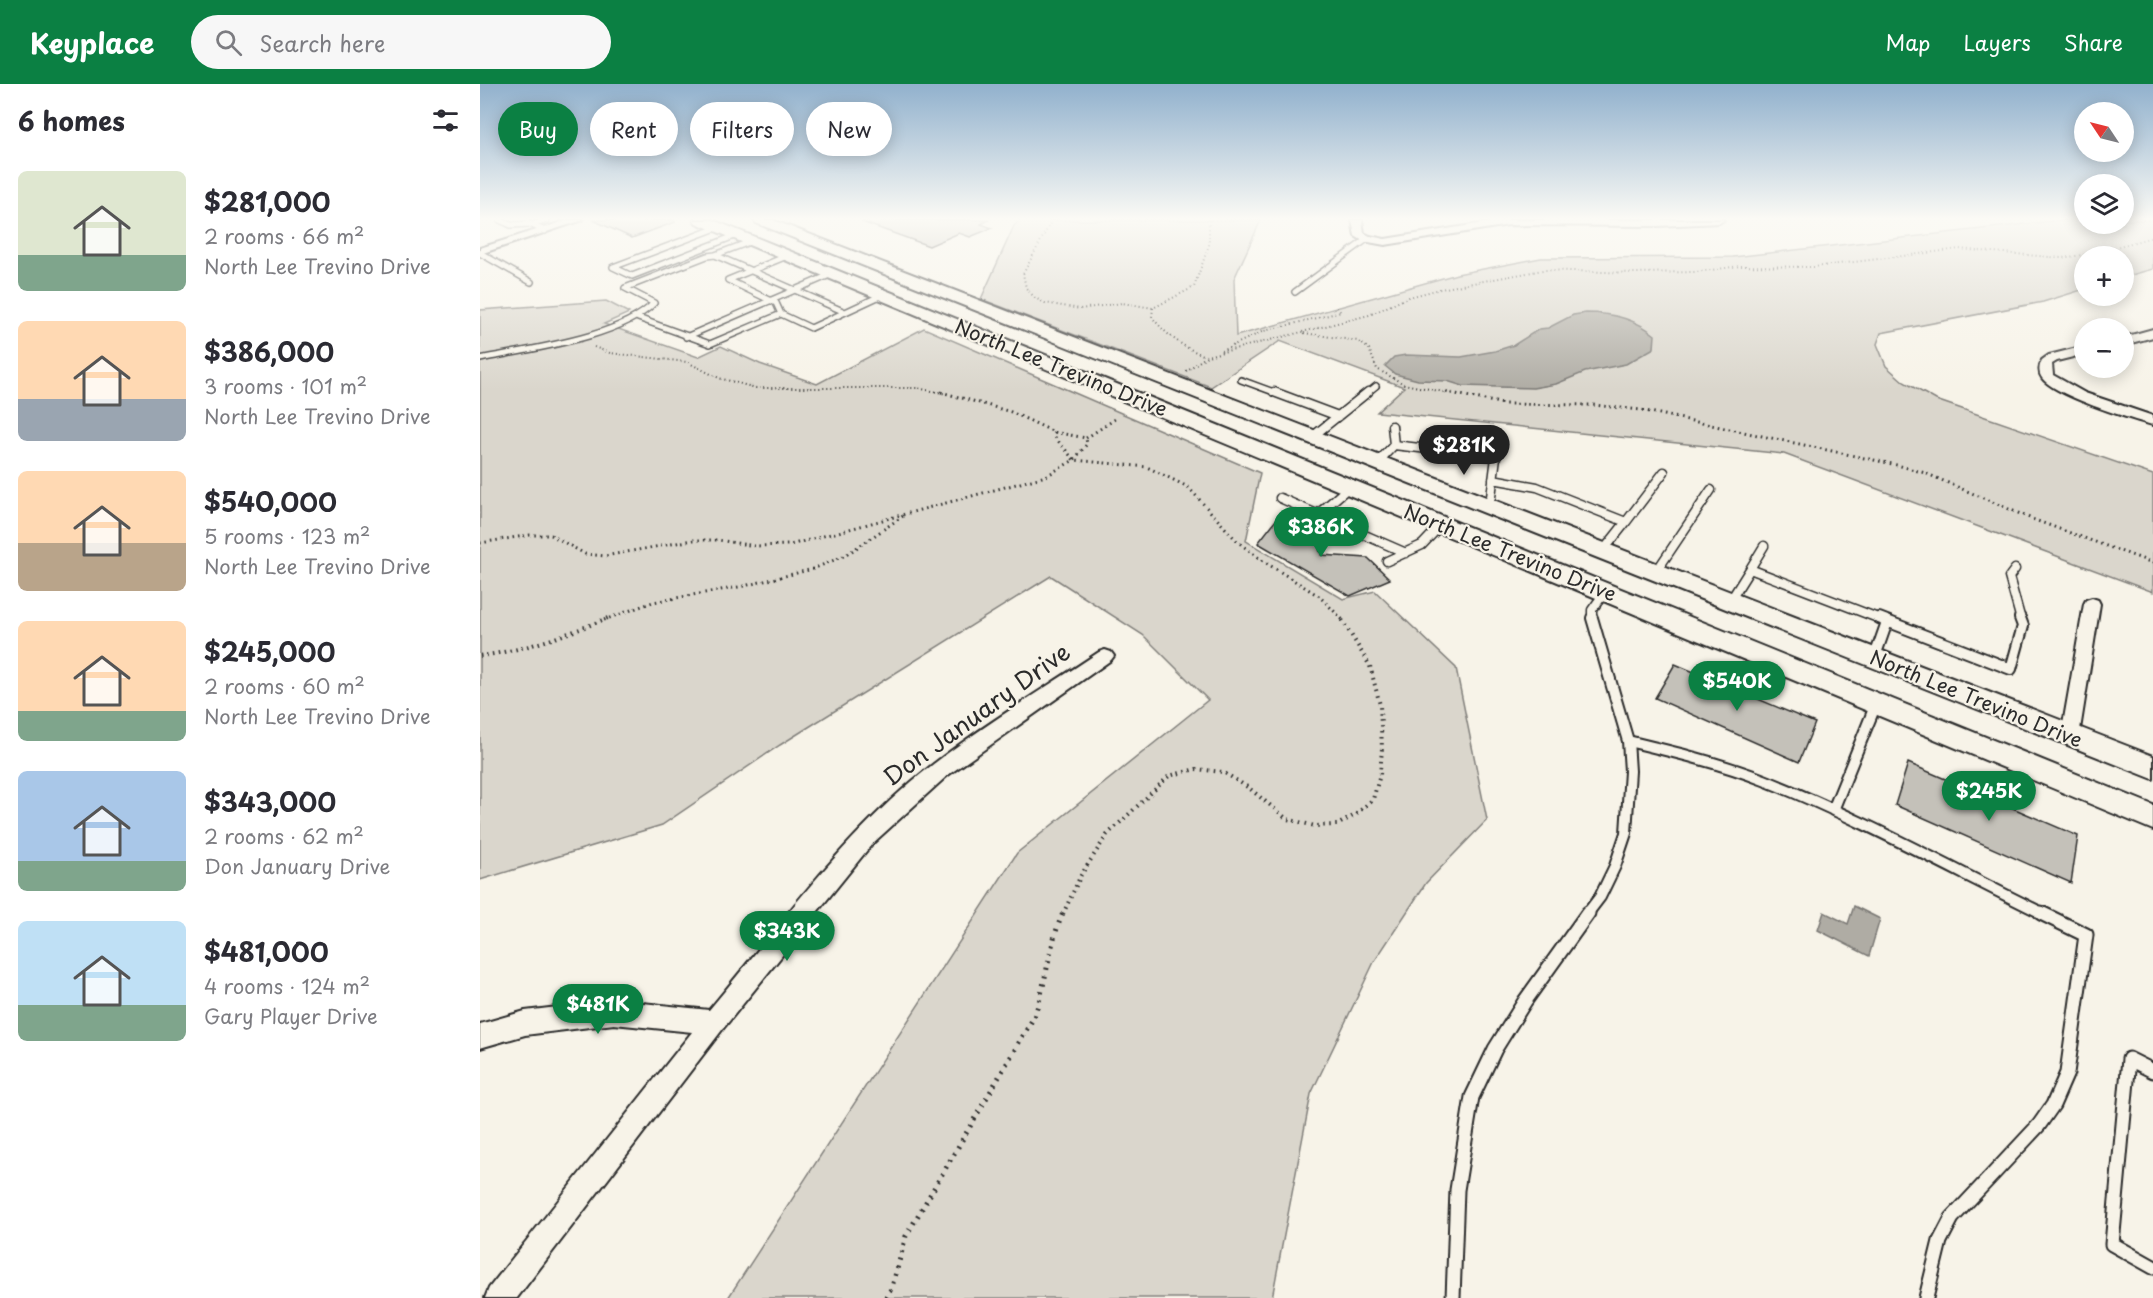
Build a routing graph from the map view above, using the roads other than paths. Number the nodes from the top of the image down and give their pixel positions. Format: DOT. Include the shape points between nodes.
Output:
graph roads {
  1 [pos="521,277"];
  2 [pos="654,277"];
  3 [pos="737,277"];
  4 [pos="764,277"];
  5 [pos="826,277"];
  6 [pos="838,277"];
  7 [pos="905,277"];
  8 [pos="1316,277"];
  9 [pos="531,282"];
  10 [pos="795,290"];
  11 [pos="1295,292"];
  12 [pos="882,295"];
  13 [pos="771,300"];
  14 [pos="846,312"];
  15 [pos="780,314"];
  16 [pos="639,318"];
  17 [pos="2153,333"];
  18 [pos="686,338"];
  19 [pos="2134,338"];
  20 [pos="2074,353"];
  21 [pos="480,359"];
  22 [pos="1241,380"];
  23 [pos="1376,386"];
  24 [pos="1338,416"];
  25 [pos="2153,421"];
  26 [pos="1392,426"];
  27 [pos="1312,437"];
  28 [pos="1394,445"];
  29 [pos="1377,463"];
  30 [pos="1664,472"];
  31 [pos="1493,479"];
  32 [pos="1349,487"];
  33 [pos="1711,490"];
  34 [pos="1280,498"];
  35 [pos="1485,505"];
  36 [pos="1318,514"];
  37 [pos="1626,522"];
  38 [pos="1442,525"];
  39 [pos="1764,546"];
  40 [pos="1603,551"];
  41 [pos="1406,553"];
  42 [pos="1387,561"];
  43 [pos="1750,569"];
  44 [pos="2015,569"];
  45 [pos="1656,572"];
  46 [pos="1605,592"];
  47 [pos="1730,601"];
  48 [pos="2092,604"];
  49 [pos="1887,622"];
  50 [pos="1105,656"];
  51 [pos="1874,659"];
  52 [pos="1876,704"];
  53 [pos="2070,736"];
  54 [pos="1628,741"];
  55 [pos="2153,768"];
  56 [pos="1833,810"];
  57 [pos="2153,818"];
  58 [pos="714,1022"];
  59 [pos="480,1036"];
  60 [pos="2153,1071"];
  61 [pos="2153,1267"];
  62 [pos="499,1298"];
  63 [pos="1453,1298"];
  64 [pos="1926,1298"];
  1 -- 9 [label="lane"];
  2 -- 16 [label="lane" via="625,288 654,303"];
  3 -- 13 [label="lane" via="728,280"];
  4 -- 10 [label="lane"];
  5 -- 10 [label="lane"];
  6 -- 12 [label="main road, North Lee Trevino Drive"];
  7 -- 27 [label="main road, North Lee Trevino Drive"];
  8 -- 11 [label="lane"];
  10 -- 13 [label="lane"];
  10 -- 14 [label="lane"];
  12 -- 14 [label="lane"];
  12 -- 32 [label="main road, North Lee Trevino Drive"];
  13 -- 15 [label="lane"];
  13 -- 18 [label="lane"];
  14 -- 15 [label="lane" via="811,328"];
  15 -- 18 [label="lane" via="710,344"];
  16 -- 18 [label="lane"];
  16 -- 21 [label="lane" via="574,338"];
  17 -- 19 [label="street"];
  20 -- 25 [label="street" via="2046,363 2047,376 2069,391"];
  22 -- 24 [label="lane"];
  23 -- 24 [label="lane"];
  24 -- 27 [label="lane"];
  26 -- 28 [label="lane"];
  27 -- 29 [label="main road, North Lee Trevino Drive"];
  28 -- 29 [label="lane"];
  28 -- 31 [label="lane" via="1496,457"];
  29 -- 35 [label="main road, North Lee Trevino Drive"];
  30 -- 37 [label="lane"];
  31 -- 35 [label="lane" via="1491,497"];
  31 -- 37 [label="lane" via="1537,487"];
  32 -- 36 [label="lane"];
  32 -- 38 [label="main road, North Lee Trevino Drive"];
  33 -- 45 [label="lane"];
  34 -- 36 [label="lane"];
  35 -- 40 [label="main road, North Lee Trevino Drive"];
  36 -- 41 [label="lane"];
  37 -- 40 [label="lane"];
  38 -- 41 [label="lane" via="1422,545"];
  38 -- 46 [label="main road, North Lee Trevino Drive"];
  39 -- 43 [label="lane"];
  40 -- 45 [label="main road, North Lee Trevino Drive"];
  41 -- 42 [label="lane"];
  43 -- 47 [label="lane"];
  43 -- 49 [label="lane"];
  44 -- 49 [label="lane" via="2009,577 2023,626 2012,669"];
  45 -- 47 [label="main road, North Lee Trevino Drive"];
  46 -- 52 [label="main road, North Lee Trevino Drive"];
  46 -- 54 [label="lane" via="1592,610 1592,624"];
  47 -- 51 [label="main road, North Lee Trevino Drive"];
  48 -- 53 [label="street"];
  49 -- 51 [label="lane"];
  50 -- 58 [label="street, Don January Drive" via="909,795 865,837"];
  51 -- 53 [label="main road, North Lee Trevino Drive"];
  52 -- 56 [label="lane"];
  52 -- 57 [label="main road, North Lee Trevino Drive"];
  53 -- 55 [label="main road, North Lee Trevino Drive"];
  54 -- 56 [label="lane" via="1700,758"];
  54 -- 63 [label="lane" via="1626,833 1615,866 1600,897 1507,1029 1472,1097 1457,1190"];
  56 -- 64 [label="lane" via="2086,935 2067,1073 2058,1095 2039,1125 1952,1218 1940,1241"];
  58 -- 59 [label="street" via="614,1012 525,1023"];
  58 -- 62 [label="street, Don January Drive"];
  60 -- 61 [label="lane" via="2130,1059 2112,1244"];
}
